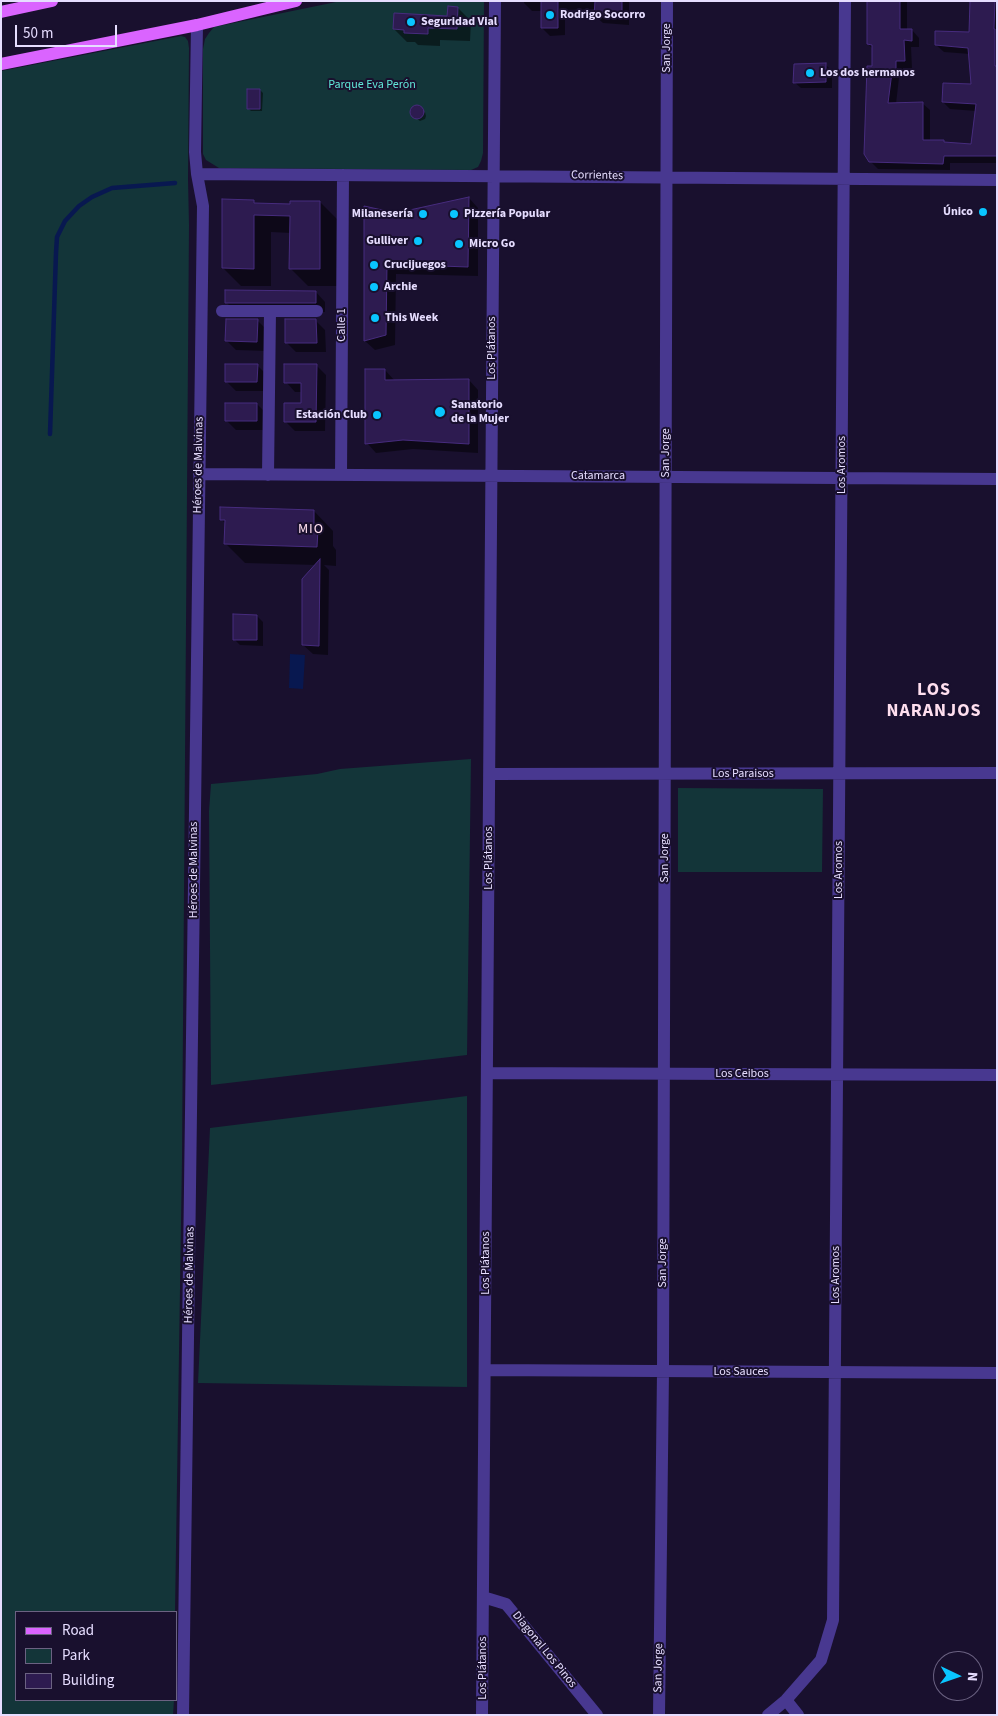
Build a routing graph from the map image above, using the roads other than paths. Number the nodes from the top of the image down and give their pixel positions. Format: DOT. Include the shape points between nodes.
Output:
graph roads {
  1 [pos="52,1"];
  2 [pos="296,1"];
  3 [pos="495,1"];
  4 [pos="667,1"];
  5 [pos="845,1"];
  6 [pos="1,12"];
  7 [pos="197,25"];
  8 [pos="1,64"];
  9 [pos="197,174"];
  10 [pos="343,175"];
  11 [pos="494,176"];
  12 [pos="666,177"];
  13 [pos="844,178"];
  14 [pos="997,180"];
  15 [pos="222,311"];
  16 [pos="270,311"];
  17 [pos="317,311"];
  18 [pos="199,474"];
  19 [pos="268,475"];
  20 [pos="341,475"];
  21 [pos="492,475"];
  22 [pos="666,476"];
  23 [pos="842,478"];
  24 [pos="997,479"];
  25 [pos="997,773"];
  26 [pos="490,774"];
  27 [pos="665,774"];
  28 [pos="840,774"];
  29 [pos="487,1073"];
  30 [pos="664,1074"];
  31 [pos="837,1074"];
  32 [pos="997,1075"];
  33 [pos="485,1370"];
  34 [pos="663,1371"];
  35 [pos="835,1372"];
  36 [pos="997,1373"];
  37 [pos="483,1597"];
  38 [pos="786,1700"];
  39 [pos="183,1715"];
  40 [pos="482,1715"];
  41 [pos="597,1715"];
  42 [pos="659,1715"];
  43 [pos="768,1715"];
  44 [pos="798,1715"];
  1 -- 6 [label="main road"];
  2 -- 7 [label="main road"];
  3 -- 11 [label="street, Los Plátanos"];
  4 -- 12 [label="street, San Jorge"];
  5 -- 13 [label="street, Los Aromos"];
  7 -- 8 [label="main road"];
  7 -- 9 [label="street, Héroes de Malvinas"];
  9 -- 10 [label="street, Corrientes"];
  9 -- 18 [label="street, Héroes de Malvinas" via="203,206"];
  10 -- 11 [label="street, Corrientes"];
  10 -- 20 [label="street, Calle 1"];
  11 -- 12 [label="street, Corrientes"];
  11 -- 21 [label="street, Los Plátanos"];
  12 -- 13 [label="street, Corrientes"];
  12 -- 22 [label="street, San Jorge"];
  13 -- 14 [label="street, Corrientes"];
  13 -- 23 [label="street, Los Aromos"];
  15 -- 16 [label="street"];
  16 -- 17 [label="street"];
  16 -- 19 [label="street"];
  18 -- 19 [label="street, Catamarca"];
  18 -- 39 [label="street, Héroes de Malvinas"];
  19 -- 20 [label="street, Catamarca"];
  20 -- 21 [label="street, Catamarca"];
  21 -- 22 [label="street, Catamarca"];
  21 -- 26 [label="street, Los Plátanos"];
  22 -- 23 [label="street, Catamarca"];
  22 -- 27 [label="street, San Jorge"];
  23 -- 24 [label="street, Catamarca"];
  23 -- 28 [label="street, Los Aromos"];
  25 -- 28 [label="street, Los Paraisos"];
  26 -- 27 [label="street, Los Paraisos"];
  26 -- 29 [label="street, Los Plátanos"];
  27 -- 28 [label="street, Los Paraisos"];
  27 -- 30 [label="street, San Jorge"];
  28 -- 31 [label="street, Los Aromos"];
  29 -- 30 [label="street, Los Ceibos"];
  29 -- 33 [label="street, Los Plátanos"];
  30 -- 31 [label="street, Los Ceibos"];
  30 -- 34 [label="street, San Jorge"];
  31 -- 32 [label="street, Los Ceibos"];
  31 -- 35 [label="street, Los Aromos"];
  33 -- 34 [label="street, Los Sauces"];
  33 -- 37 [label="street, Los Plátanos"];
  34 -- 35 [label="street, Los Sauces"];
  34 -- 42 [label="street, San Jorge"];
  35 -- 36 [label="street, Los Sauces"];
  35 -- 38 [label="street, Los Aromos" via="833,1620 821,1660"];
  37 -- 40 [label="street, Los Plátanos"];
  37 -- 41 [label="street, Diagonal Los Pinos" via="506,1604"];
  38 -- 43 [label="street, Los Aromos"];
  38 -- 44 [label="street"];
}
